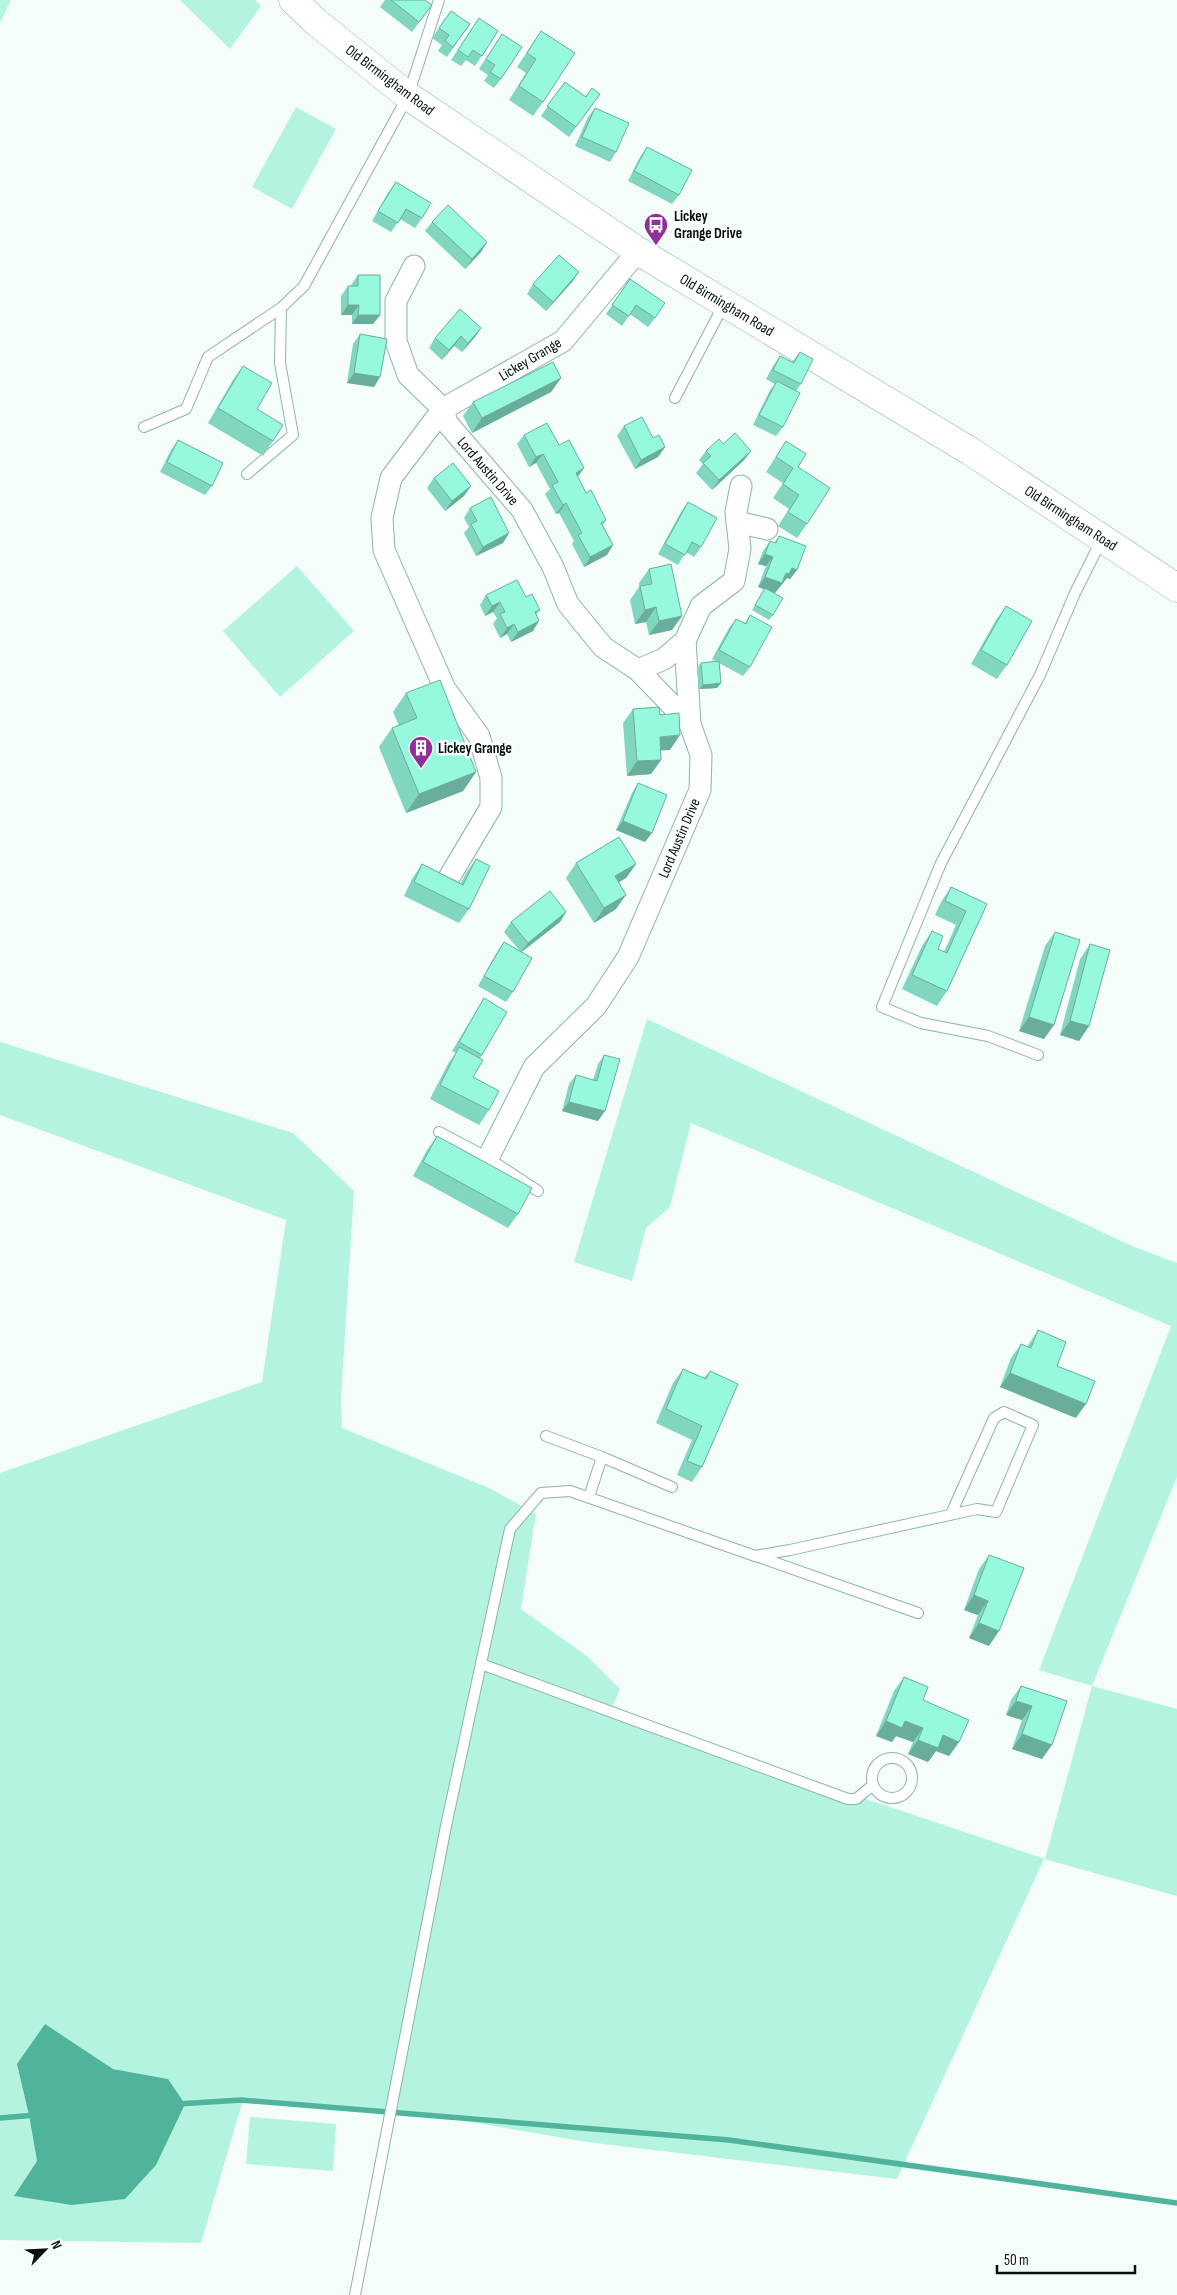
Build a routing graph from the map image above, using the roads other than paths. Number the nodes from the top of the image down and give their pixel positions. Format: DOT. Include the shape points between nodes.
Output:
graph roads {
  1 [pos="293,0"];
  2 [pos="439,0"];
  3 [pos="408,96"];
  4 [pos="638,251"];
  5 [pos="414,266"];
  6 [pos="725,303"];
  7 [pos="281,308"];
  8 [pos="675,398"];
  9 [pos="443,409"];
  10 [pos="144,427"];
  11 [pos="247,474"];
  12 [pos="741,486"];
  13 [pos="737,522"];
  14 [pos="767,529"];
  15 [pos="1102,538"];
  16 [pos="1177,588"];
  17 [pos="685,641"];
  18 [pos="638,670"];
  19 [pos="690,724"];
  20 [pos="444,886"];
  21 [pos="1038,1056"];
  22 [pos="439,1132"];
  23 [pos="488,1158"];
  24 [pos="538,1191"];
  25 [pos="546,1436"];
  26 [pos="602,1458"];
  27 [pos="672,1487"];
  28 [pos="589,1497"];
  29 [pos="952,1514"];
  30 [pos="755,1556"];
  31 [pos="918,1613"];
  32 [pos="481,1664"];
  33 [pos="873,1785"];
  34 [pos="355,2295"];
  1 -- 3 [label="main road, Old Birmingham Road"];
  2 -- 3 [label="lane"];
  3 -- 4 [label="main road, Old Birmingham Road"];
  3 -- 7 [label="lane" via="304,286"];
  4 -- 6 [label="main road, Old Birmingham Road"];
  4 -- 9 [label="street, Lickey Grange" via="563,342"];
  5 -- 9 [label="street" via="396,301 396,342 408,375"];
  6 -- 8 [label="lane"];
  6 -- 15 [label="main road, Old Birmingham Road" via="970,451"];
  7 -- 10 [label="lane" via="208,357 186,408"];
  7 -- 11 [label="lane" via="280,363 294,435"];
  9 -- 18 [label="street, Lord Austin Drive" via="446,423 522,510 553,566 568,604 603,647"];
  9 -- 20 [label="street, Lickey Grange" via="391,478 382,518 384,550 445,689 479,736 492,778 491,806"];
  12 -- 13 [label="street"];
  13 -- 14 [label="street"];
  13 -- 17 [label="street" via="740,549 734,581 701,606"];
  15 -- 16 [label="main road, Old Birmingham Road"];
  15 -- 21 [label="lane" via="1040,675 941,862 882,1007 921,1023 988,1036"];
  17 -- 18 [label="street" via="664,659"];
  17 -- 19 [label="street"];
  18 -- 19 [label="street, Lord Austin Drive"];
  19 -- 23 [label="street, Lord Austin Drive" via="701,755 700,790 628,958 596,1006 534,1068"];
  22 -- 23 [label="lane"];
  23 -- 24 [label="lane"];
  25 -- 26 [label="lane"];
  26 -- 27 [label="lane"];
  26 -- 28 [label="lane"];
  28 -- 30 [label="lane"];
  28 -- 32 [label="lane" via="570,1491 541,1493 510,1529"];
  29 -- 29 [label="lane" via="977,1509 996,1512 1033,1425 1004,1412 994,1418"];
  29 -- 30 [label="lane"];
  30 -- 31 [label="lane"];
  32 -- 33 [label="lane" via="848,1799 856,1799"];
  32 -- 34 [label="lane" via="446,1826"];
}
